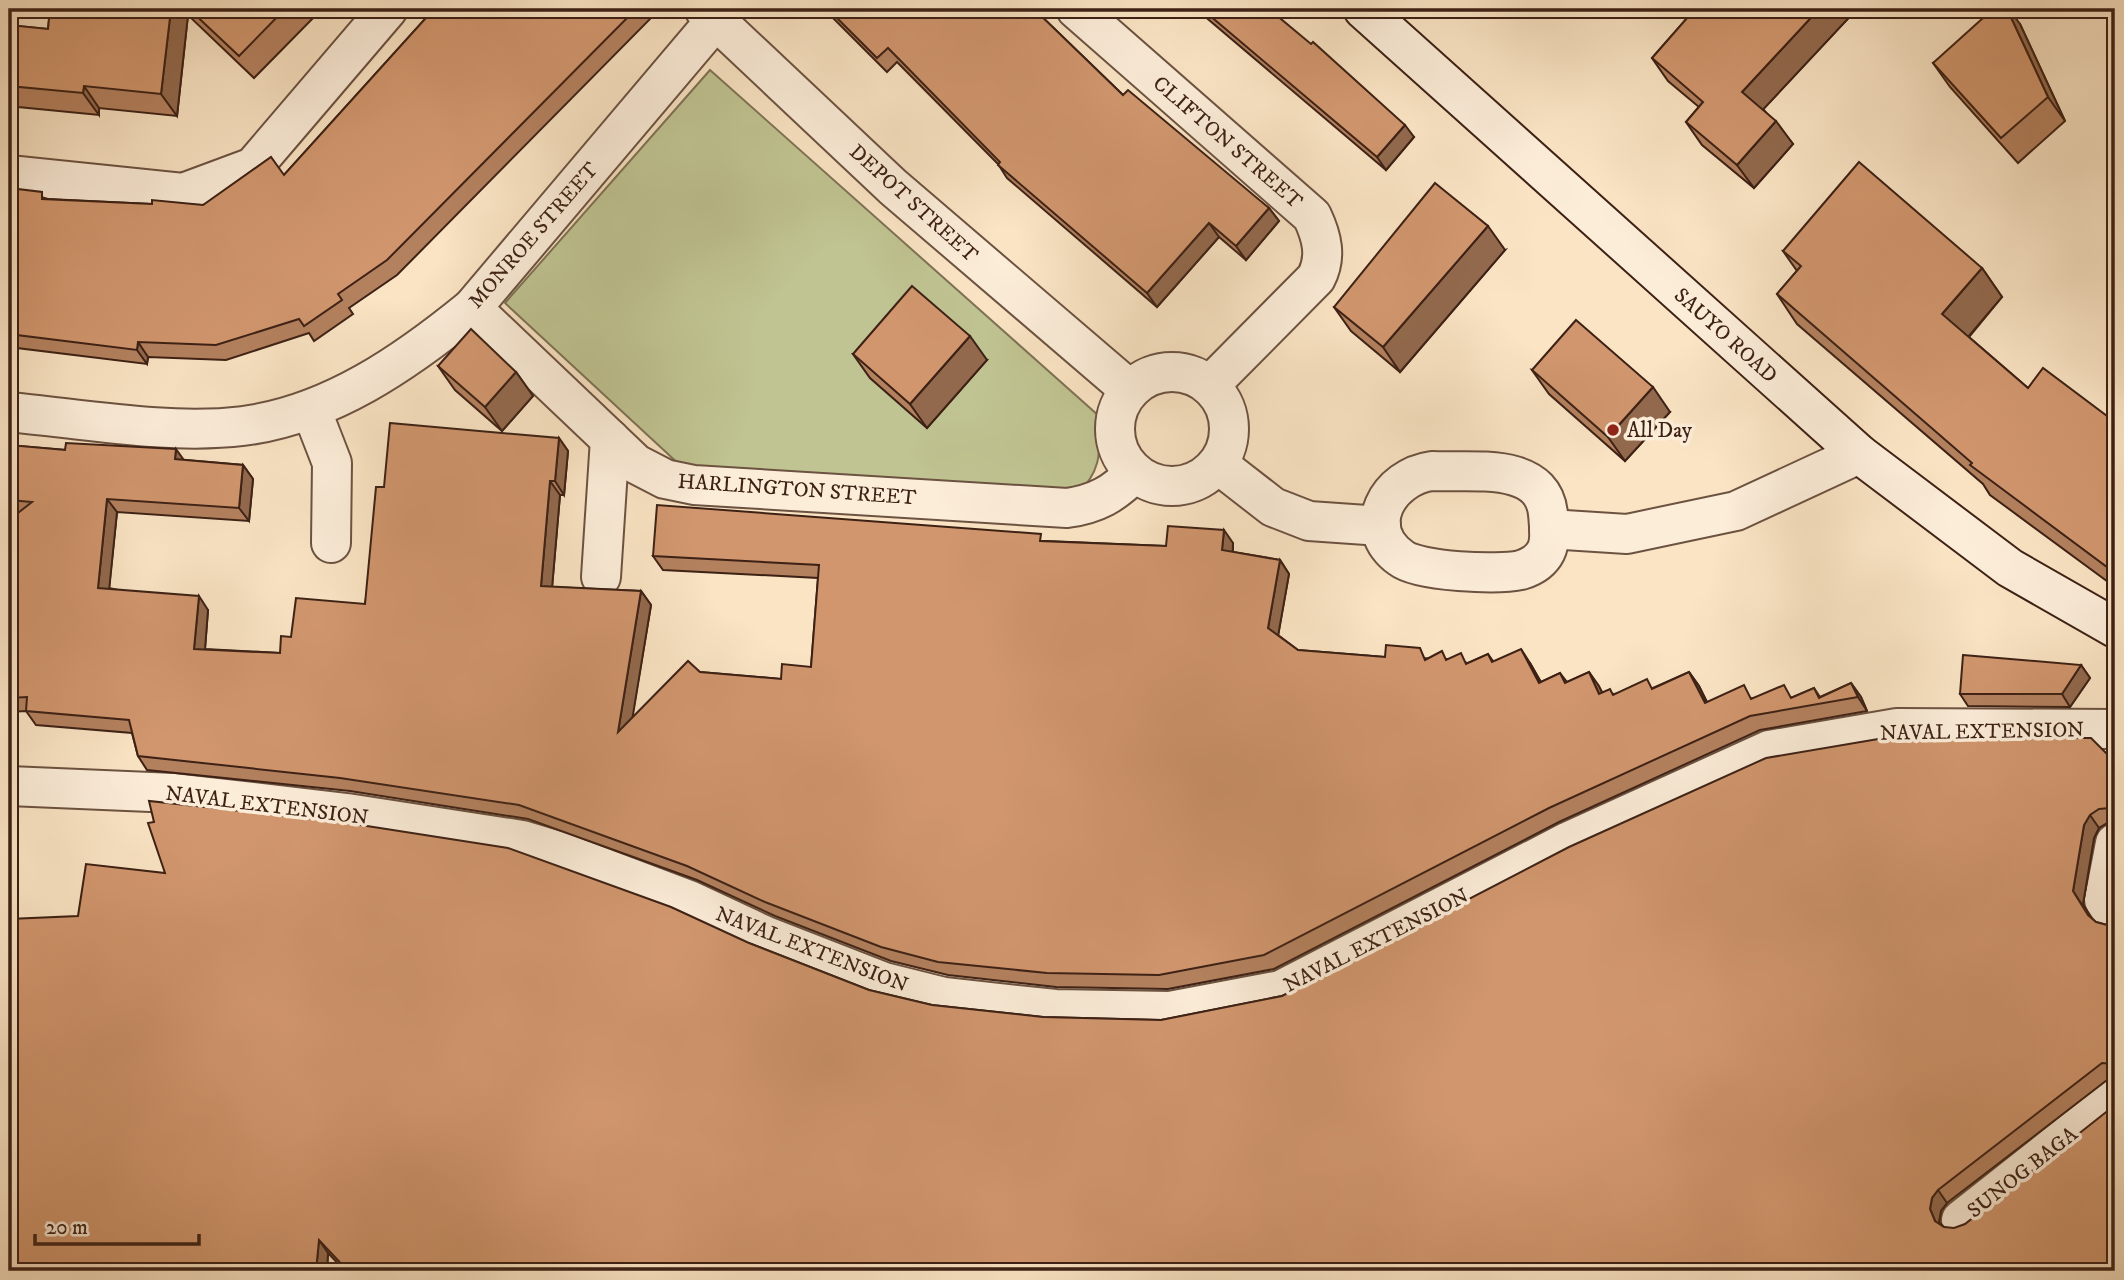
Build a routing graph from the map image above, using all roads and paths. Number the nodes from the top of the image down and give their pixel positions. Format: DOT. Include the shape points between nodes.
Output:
graph roads {
  1 [pos="388,9"];
  2 [pos="1076,9"];
  3 [pos="1363,9"];
  4 [pos="715,12"];
  5 [pos="9,175"];
  6 [pos="472,308"];
  7 [pos="1210,385"];
  8 [pos="1130,390"];
  9 [pos="311,409"];
  10 [pos="9,412"];
  11 [pos="610,439"];
  12 [pos="1859,454"];
  13 [pos="1219,464"];
  14 [pos="1134,473"];
  15 [pos="1381,526"];
  16 [pos="1549,529"];
  17 [pos="331,543"];
  18 [pos="601,577"];
  19 [pos="2115,628"];
  20 [pos="2115,729"];
  21 [pos="9,786"];
  22 [pos="2115,843"];
  23 [pos="2115,916"];
  24 [pos="2115,1098"];
  25 [pos="1961,1220"];
  1 -- 5 [label="street" via="253,167 183,193"];
  2 -- 7 [label="street, CLIFTON STREET" via="1312,216 1319,230 1323,264 1316,278"];
  3 -- 12 [label="street, SAUYO ROAD"];
  4 -- 6 [label="street, MONROE STREET"];
  4 -- 8 [label="street, DEPOT STREET" via="893,187"];
  6 -- 9 [label="street, MONROE STREET" via="369,381"];
  6 -- 11 [label="street, HARLINGTON STREET"];
  7 -- 8 [label="street" via="1184,373 1169,372 1141,381"];
  7 -- 13 [label="street" via="1224,403 1230,424 1228,445"];
  8 -- 14 [label="street" via="1115,424 1116,442"];
  9 -- 10 [label="street, MONROE STREET" via="243,426 181,428"];
  9 -- 17 [label="street" via="332,463"];
  11 -- 14 [label="street, HARLINGTON STREET" via="636,464 665,479 694,485 1067,508 1094,504"];
  11 -- 18 [label="street"];
  12 -- 16 [label="street" via="1736,511 1627,534"];
  12 -- 19 [label="street, SAUYO ROAD" via="2010,568"];
  13 -- 14 [label="street" via="1200,479 1178,486 1155,484"];
  13 -- 15 [label="street" via="1273,507 1309,521"];
  15 -- 16 [label="street" via="1400,558 1417,567 1501,571 1536,564 1546,551"];
  15 -- 16 [label="street" via="1383,506 1392,490 1415,474 1432,471 1525,479 1538,486 1546,500"];
  20 -- 21 [label="street, NAVAL EXTENSION" via="1897,729 1769,750 1569,841 1281,990 1170,1011 1055,1009 944,997 884,982 689,900 522,840 174,793"];
  22 -- 23 [label="street" via="2104,900"];
  24 -- 25 [label="street, SUNOG BAGA"];
}
